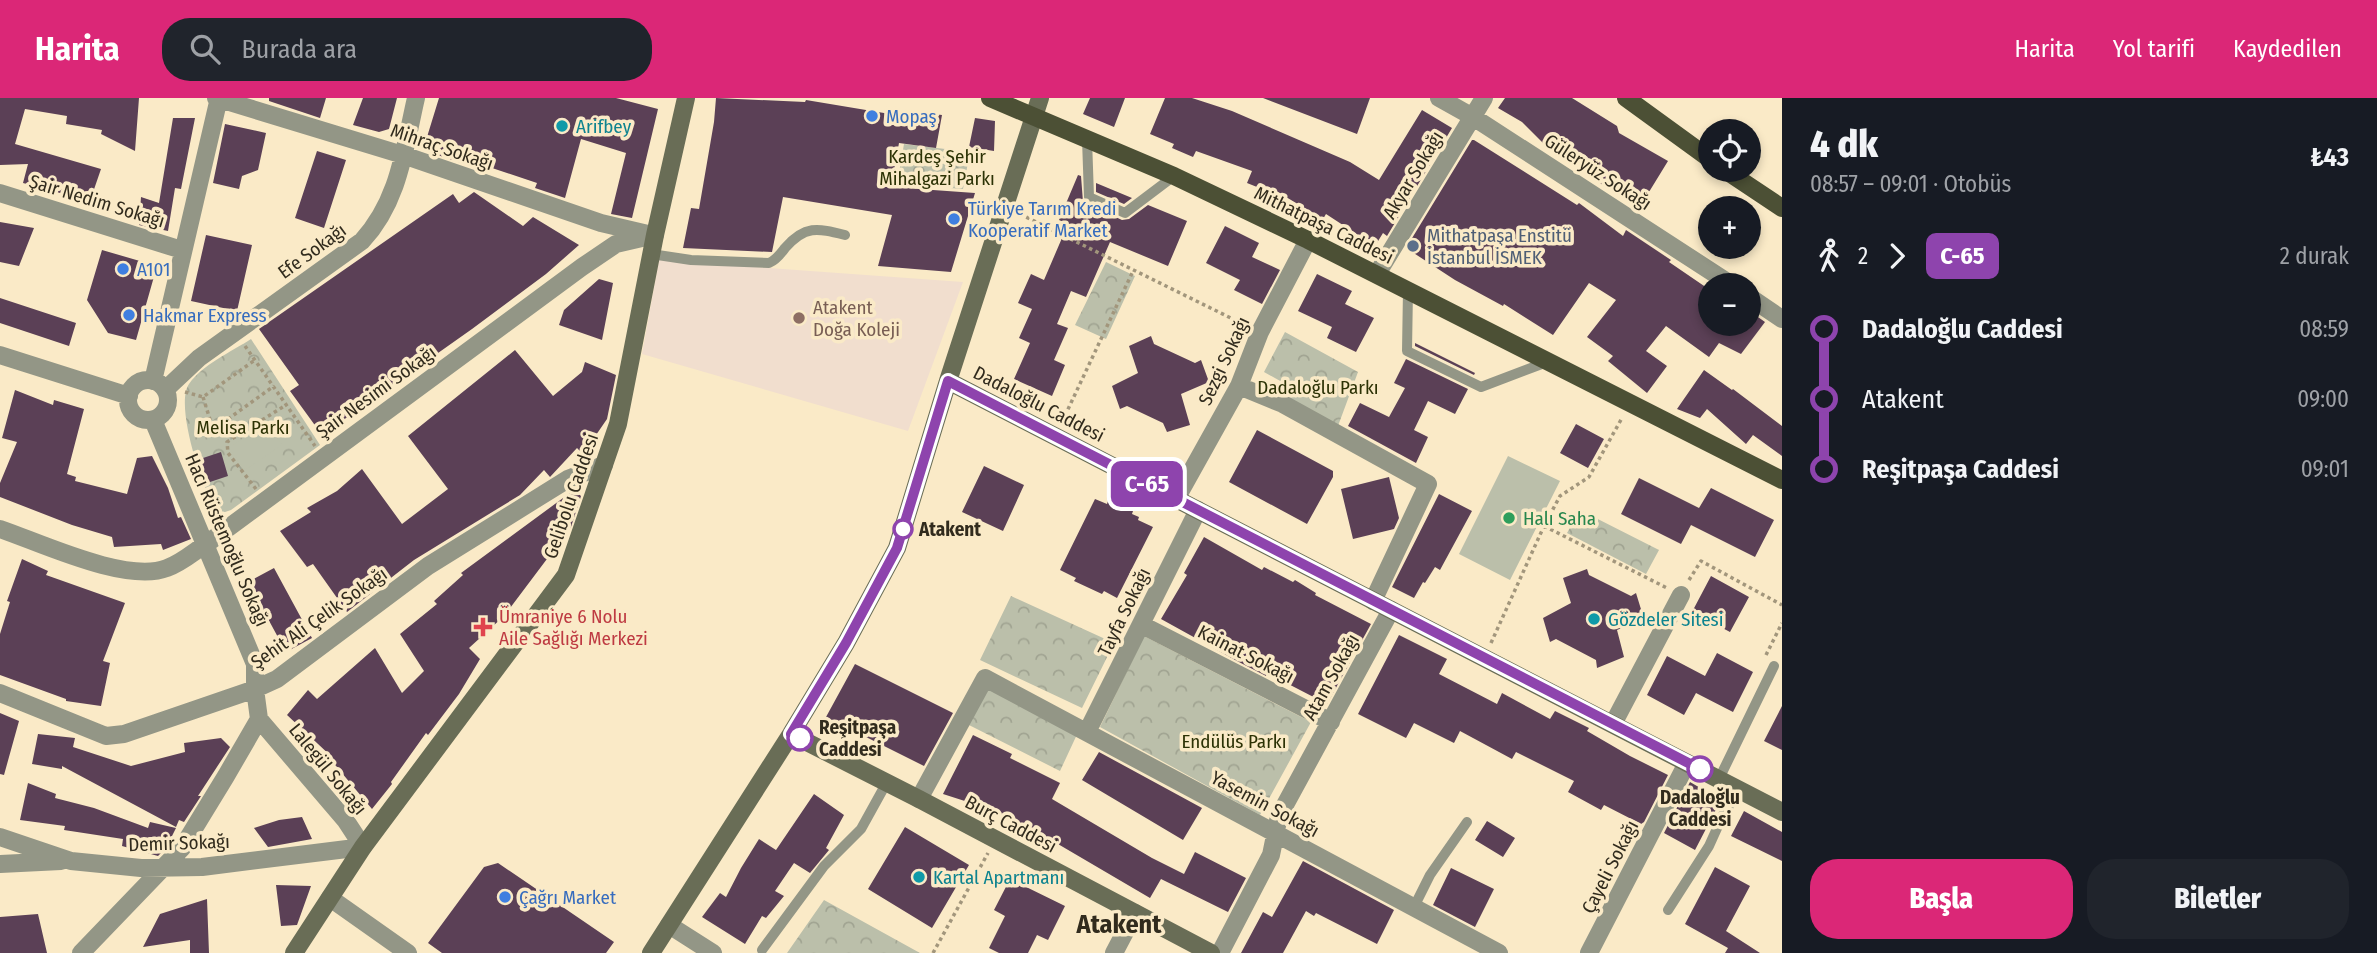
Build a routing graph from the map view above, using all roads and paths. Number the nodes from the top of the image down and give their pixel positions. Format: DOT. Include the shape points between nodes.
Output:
graph roads {
  1 [pos="218,98"];
  2 [pos="416,98"];
  3 [pos="686,98"];
  4 [pos="990,98"];
  5 [pos="1040,98"];
  6 [pos="1439,98"];
  7 [pos="1484,98"];
  8 [pos="1626,98"];
  9 [pos="1033,116"];
  10 [pos="1473,117"];
  11 [pos="1087,138"];
  12 [pos="1698,150"];
  13 [pos="403,155"];
  14 [pos="1174,176"];
  15 [pos="1743,182"];
  16 [pos="0,193"];
  17 [pos="1004,206"];
  18 [pos="1782,208"];
  19 [pos="655,235"];
  20 [pos="845,235"];
  21 [pos="1308,240"];
  22 [pos="182,250"];
  23 [pos="651,254"];
  24 [pos="1134,270"];
  25 [pos="1714,273"];
  26 [pos="1377,274"];
  27 [pos="1408,290"];
  28 [pos="1761,305"];
  29 [pos="1782,319"];
  30 [pos="1260,332"];
  31 [pos="236,333"];
  32 [pos="0,355"];
  33 [pos="255,360"];
  34 [pos="1548,362"];
  35 [pos="948,381"];
  36 [pos="164,384"];
  37 [pos="274,386"];
  38 [pos="1239,386"];
  39 [pos="128,396"];
  40 [pos="203,397"];
  41 [pos="1630,404"];
  42 [pos="286,405"];
  43 [pos="153,419"];
  44 [pos="1055,437"];
  45 [pos="323,457"];
  46 [pos="604,465"];
  47 [pos="1782,480"];
  48 [pos="1175,499"];
  49 [pos="265,500"];
  50 [pos="1198,510"];
  51 [pos="1544,526"];
  52 [pos="0,528"];
  53 [pos="206,544"];
  54 [pos="1681,595"];
  55 [pos="1373,601"];
  56 [pos="1782,606"];
  57 [pos="1391,610"];
  58 [pos="1782,623"];
  59 [pos="1142,625"];
  60 [pos="1485,658"];
  61 [pos="1774,666"];
  62 [pos="255,689"];
  63 [pos="0,693"];
  64 [pos="259,719"];
  65 [pos="1331,722"];
  66 [pos="1613,724"];
  67 [pos="1087,733"];
  68 [pos="791,734"];
  69 [pos="1687,763"];
  70 [pos="1719,779"];
  71 [pos="887,782"];
  72 [pos="1739,790"];
  73 [pos="919,799"];
  74 [pos="1782,812"];
  75 [pos="1467,822"];
  76 [pos="1275,834"];
  77 [pos="0,837"];
  78 [pos="995,839"];
  79 [pos="363,847"];
  80 [pos="71,861"];
  81 [pos="0,864"];
  82 [pos="165,867"];
  83 [pos="330,898"];
  84 [pos="1414,907"];
  85 [pos="1668,910"];
  86 [pos="1135,913"];
  87 [pos="669,925"];
  88 [pos="762,950"];
  89 [pos="81,953"];
  90 [pos="294,953"];
  91 [pos="408,953"];
  92 [pos="651,953"];
  93 [pos="713,953"];
  94 [pos="933,953"];
  95 [pos="1114,953"];
  96 [pos="1211,953"];
  97 [pos="1220,953"];
  98 [pos="1499,953"];
  99 [pos="1589,953"];
  1 -- 13 [label="street, Mihraç Sokağı"];
  1 -- 22 [label="street"];
  2 -- 13 [label="street, Efe Sokağı"];
  3 -- 19 [label="street, Gelibolu Caddesi"];
  4 -- 9 [label="main road, Mithatpaşa Caddesi"];
  5 -- 9 [label="street"];
  6 -- 10 [label="street, Güleryüz Sokağı"];
  7 -- 10 [label="street, Akyar Sokağı"];
  8 -- 12 [label="main road"];
  9 -- 11 [label="main road, Mithatpaşa Caddesi"];
  9 -- 17 [label="street"];
  10 -- 25 [label="street, Güleryüz Sokağı"];
  10 -- 26 [label="street, Akyar Sokağı"];
  11 -- 14 [label="main road, Mithatpaşa Caddesi"];
  11 -- 14 [label="lane" via="1089,197 1125,213"];
  13 -- 19 [label="street, Mihraç Sokağı" via="601,223"];
  13 -- 31 [label="street, Efe Sokağı" via="389,203 362,241"];
  14 -- 21 [label="main road, Mithatpaşa Caddesi"];
  15 -- 18 [label="main road"];
  16 -- 22 [label="street, Şair Nedim Sokağı"];
  17 -- 24 [label="path"];
  17 -- 35 [label="street"];
  19 -- 23 [label="street, Gelibolu Caddesi"];
  19 -- 45 [label="street, Şair Nesimi Sokağı" via="616,244"];
  20 -- 23 [label="lane" via="809,229 769,263"];
  21 -- 26 [label="main road, Mithatpaşa Caddesi"];
  21 -- 30 [label="street, Sezgi Sokağı"];
  22 -- 36 [label="street"];
  23 -- 46 [label="street, Gelibolu Caddesi" via="618,424"];
  24 -- 30 [label="path"];
  24 -- 44 [label="path"];
  26 -- 27 [label="main road, Mithatpaşa Caddesi"];
  27 -- 34 [label="main road, Mithatpaşa Caddesi"];
  27 -- 34 [label="lane" via="1407,351 1481,387"];
  28 -- 29 [label="street"];
  30 -- 38 [label="street, Sezgi Sokağı"];
  31 -- 33 [label="path"];
  31 -- 36 [label="street, Efe Sokağı"];
  32 -- 39 [label="street"];
  33 -- 37 [label="path"];
  33 -- 40 [label="path"];
  34 -- 41 [label="main road, Mithatpaşa Caddesi"];
  35 -- 44 [label="street, Dadaloğlu Caddesi"];
  35 -- 68 [label="street" via="897,548"];
  36 -- 39 [label="street, Efe Sokağı" via="141,382"];
  36 -- 40 [label="path"];
  36 -- 43 [label="street, Efe Sokağı" via="167,405"];
  37 -- 40 [label="path" via="217,427 209,421"];
  37 -- 42 [label="path"];
  38 -- 48 [label="street, Sezgi Sokağı"];
  38 -- 55 [label="street" via="1283,404 1428,484"];
  39 -- 43 [label="street" via="136,416"];
  41 -- 47 [label="main road, Mithatpaşa Caddesi"];
  41 -- 51 [label="path" via="1589,477 1560,496"];
  42 -- 45 [label="path"];
  42 -- 49 [label="path" via="227,442 228,453"];
  43 -- 53 [label="street, Hacı Rüstemoğlu Sokağı"];
  44 -- 48 [label="street, Dadaloğlu Caddesi"];
  45 -- 49 [label="street, Şair Nesimi Sokağı"];
  46 -- 62 [label="street, Şehit Ali Çelik Sokağı" via="568,479 428,566 277,679"];
  46 -- 79 [label="street, Gelibolu Caddesi" via="566,575"];
  48 -- 50 [label="street, Dadaloğlu Caddesi"];
  49 -- 53 [label="street, Şair Nesimi Sokağı"];
  50 -- 55 [label="street, Dadaloğlu Caddesi"];
  50 -- 59 [label="street, Tayfa Sokağı"];
  51 -- 54 [label="path"];
  51 -- 60 [label="path"];
  52 -- 53 [label="street, Şair Nesimi Sokağı" via="92,562 144,572 167,568"];
  53 -- 62 [label="street, Hacı Rüstemoğlu Sokağı" via="255,664"];
  54 -- 56 [label="path" via="1701,561"];
  54 -- 66 [label="street"];
  55 -- 57 [label="street, Dadaloğlu Caddesi"];
  57 -- 60 [label="street, Dadaloğlu Caddesi"];
  57 -- 65 [label="street, Atam Sokağı"];
  58 -- 61 [label="path" via="1764,660"];
  59 -- 65 [label="street, Kainat Sokağı"];
  59 -- 67 [label="street, Tayfa Sokağı"];
  60 -- 66 [label="street, Dadaloğlu Caddesi"];
  61 -- 70 [label="lane"];
  62 -- 63 [label="street, Şehit Ali Çelik Sokağı" via="124,734 106,736"];
  62 -- 64 [label="street, Hacı Rüstemoğlu Sokağı"];
  64 -- 79 [label="street, Lalegül Sokağı"];
  64 -- 82 [label="street" via="182,848"];
  65 -- 76 [label="street, Atam Sokağı" via="1279,817"];
  66 -- 69 [label="street, Dadaloğlu Caddesi"];
  67 -- 73 [label="street, Yasemin Sokağı" via="985,678"];
  67 -- 76 [label="street, Yasemin Sokağı"];
  68 -- 71 [label="street, Burç Caddesi"];
  68 -- 87 [label="street"];
  69 -- 70 [label="street, Dadaloğlu Caddesi"];
  69 -- 99 [label="street, Çayeli Sokağı"];
  70 -- 72 [label="street, Dadaloğlu Caddesi"];
  71 -- 73 [label="street, Burç Caddesi"];
  71 -- 88 [label="lane" via="861,830 824,866"];
  72 -- 74 [label="street, Dadaloğlu Caddesi"];
  72 -- 85 [label="lane"];
  73 -- 78 [label="street, Burç Caddesi"];
  75 -- 84 [label="lane"];
  76 -- 84 [label="street, Yasemin Sokağı"];
  76 -- 97 [label="street, Atam Sokağı" via="1271,855"];
  77 -- 80 [label="street, Demir Sokağı"];
  78 -- 86 [label="street, Burç Caddesi"];
  78 -- 94 [label="path"];
  79 -- 82 [label="street, Demir Sokağı" via="202,867"];
  79 -- 83 [label="street, Gelibolu Caddesi"];
  80 -- 81 [label="street"];
  80 -- 82 [label="street, Demir Sokağı"];
  82 -- 89 [label="street"];
  83 -- 90 [label="street, Gelibolu Caddesi"];
  83 -- 91 [label="street"];
  84 -- 98 [label="street, Yasemin Sokağı"];
  86 -- 95 [label="street"];
  86 -- 96 [label="street, Burç Caddesi"];
  87 -- 92 [label="street"];
  87 -- 93 [label="street"];
}
